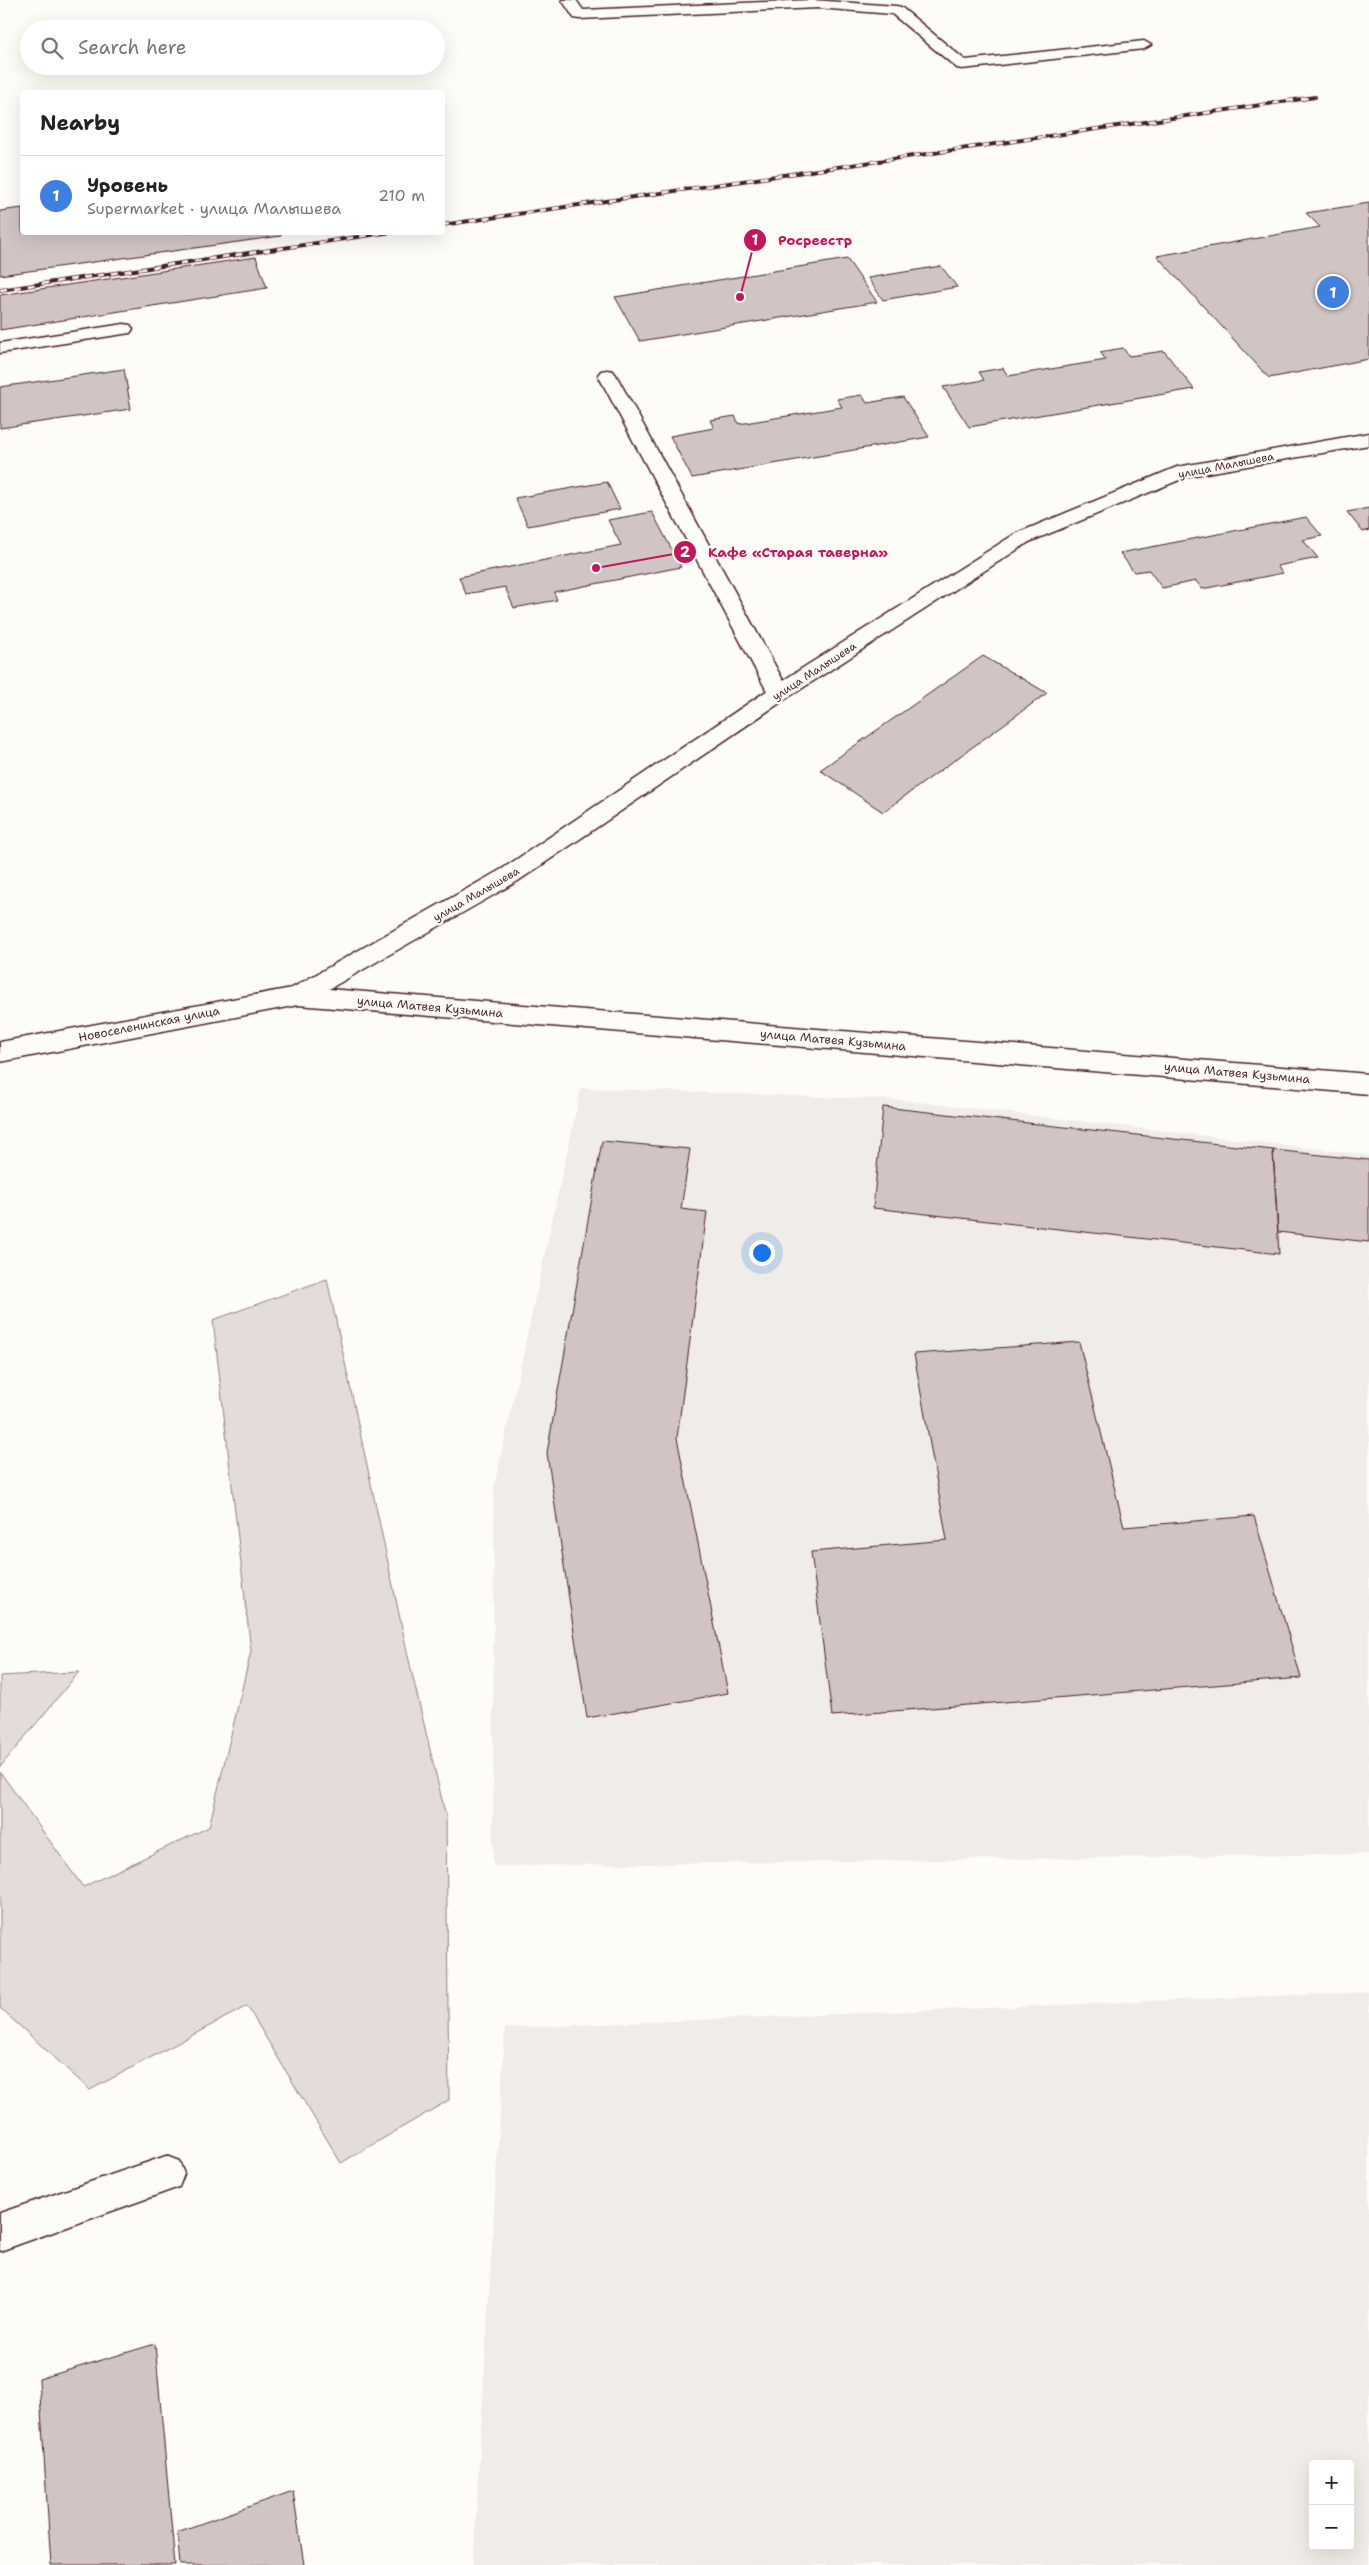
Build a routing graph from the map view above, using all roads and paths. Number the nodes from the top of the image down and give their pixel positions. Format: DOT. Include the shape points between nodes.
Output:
graph roads {
  1 [pos="569,0"];
  2 [pos="1144,44"];
  3 [pos="124,329"];
  4 [pos="0,348"];
  5 [pos="607,375"];
  6 [pos="1369,439"];
  7 [pos="779,693"];
  8 [pos="298,996"];
  9 [pos="0,1052"];
  10 [pos="1369,1084"];
  11 [pos="166,2174"];
  12 [pos="0,2232"];
  1 -- 2 [label="street" via="579,15 818,4 896,10 962,65"];
  3 -- 4 [label="street"];
  5 -- 7 [label="street"];
  6 -- 7 [label="street, улица Малышева" via="1184,471 1022,538"];
  7 -- 8 [label="street, улица Малышева" via="510,875"];
  8 -- 9 [label="street, Новоселенинская улица"];
  8 -- 10 [label="street, улица Матвея Кузьмина"];
  11 -- 12 [label="street"];
}
